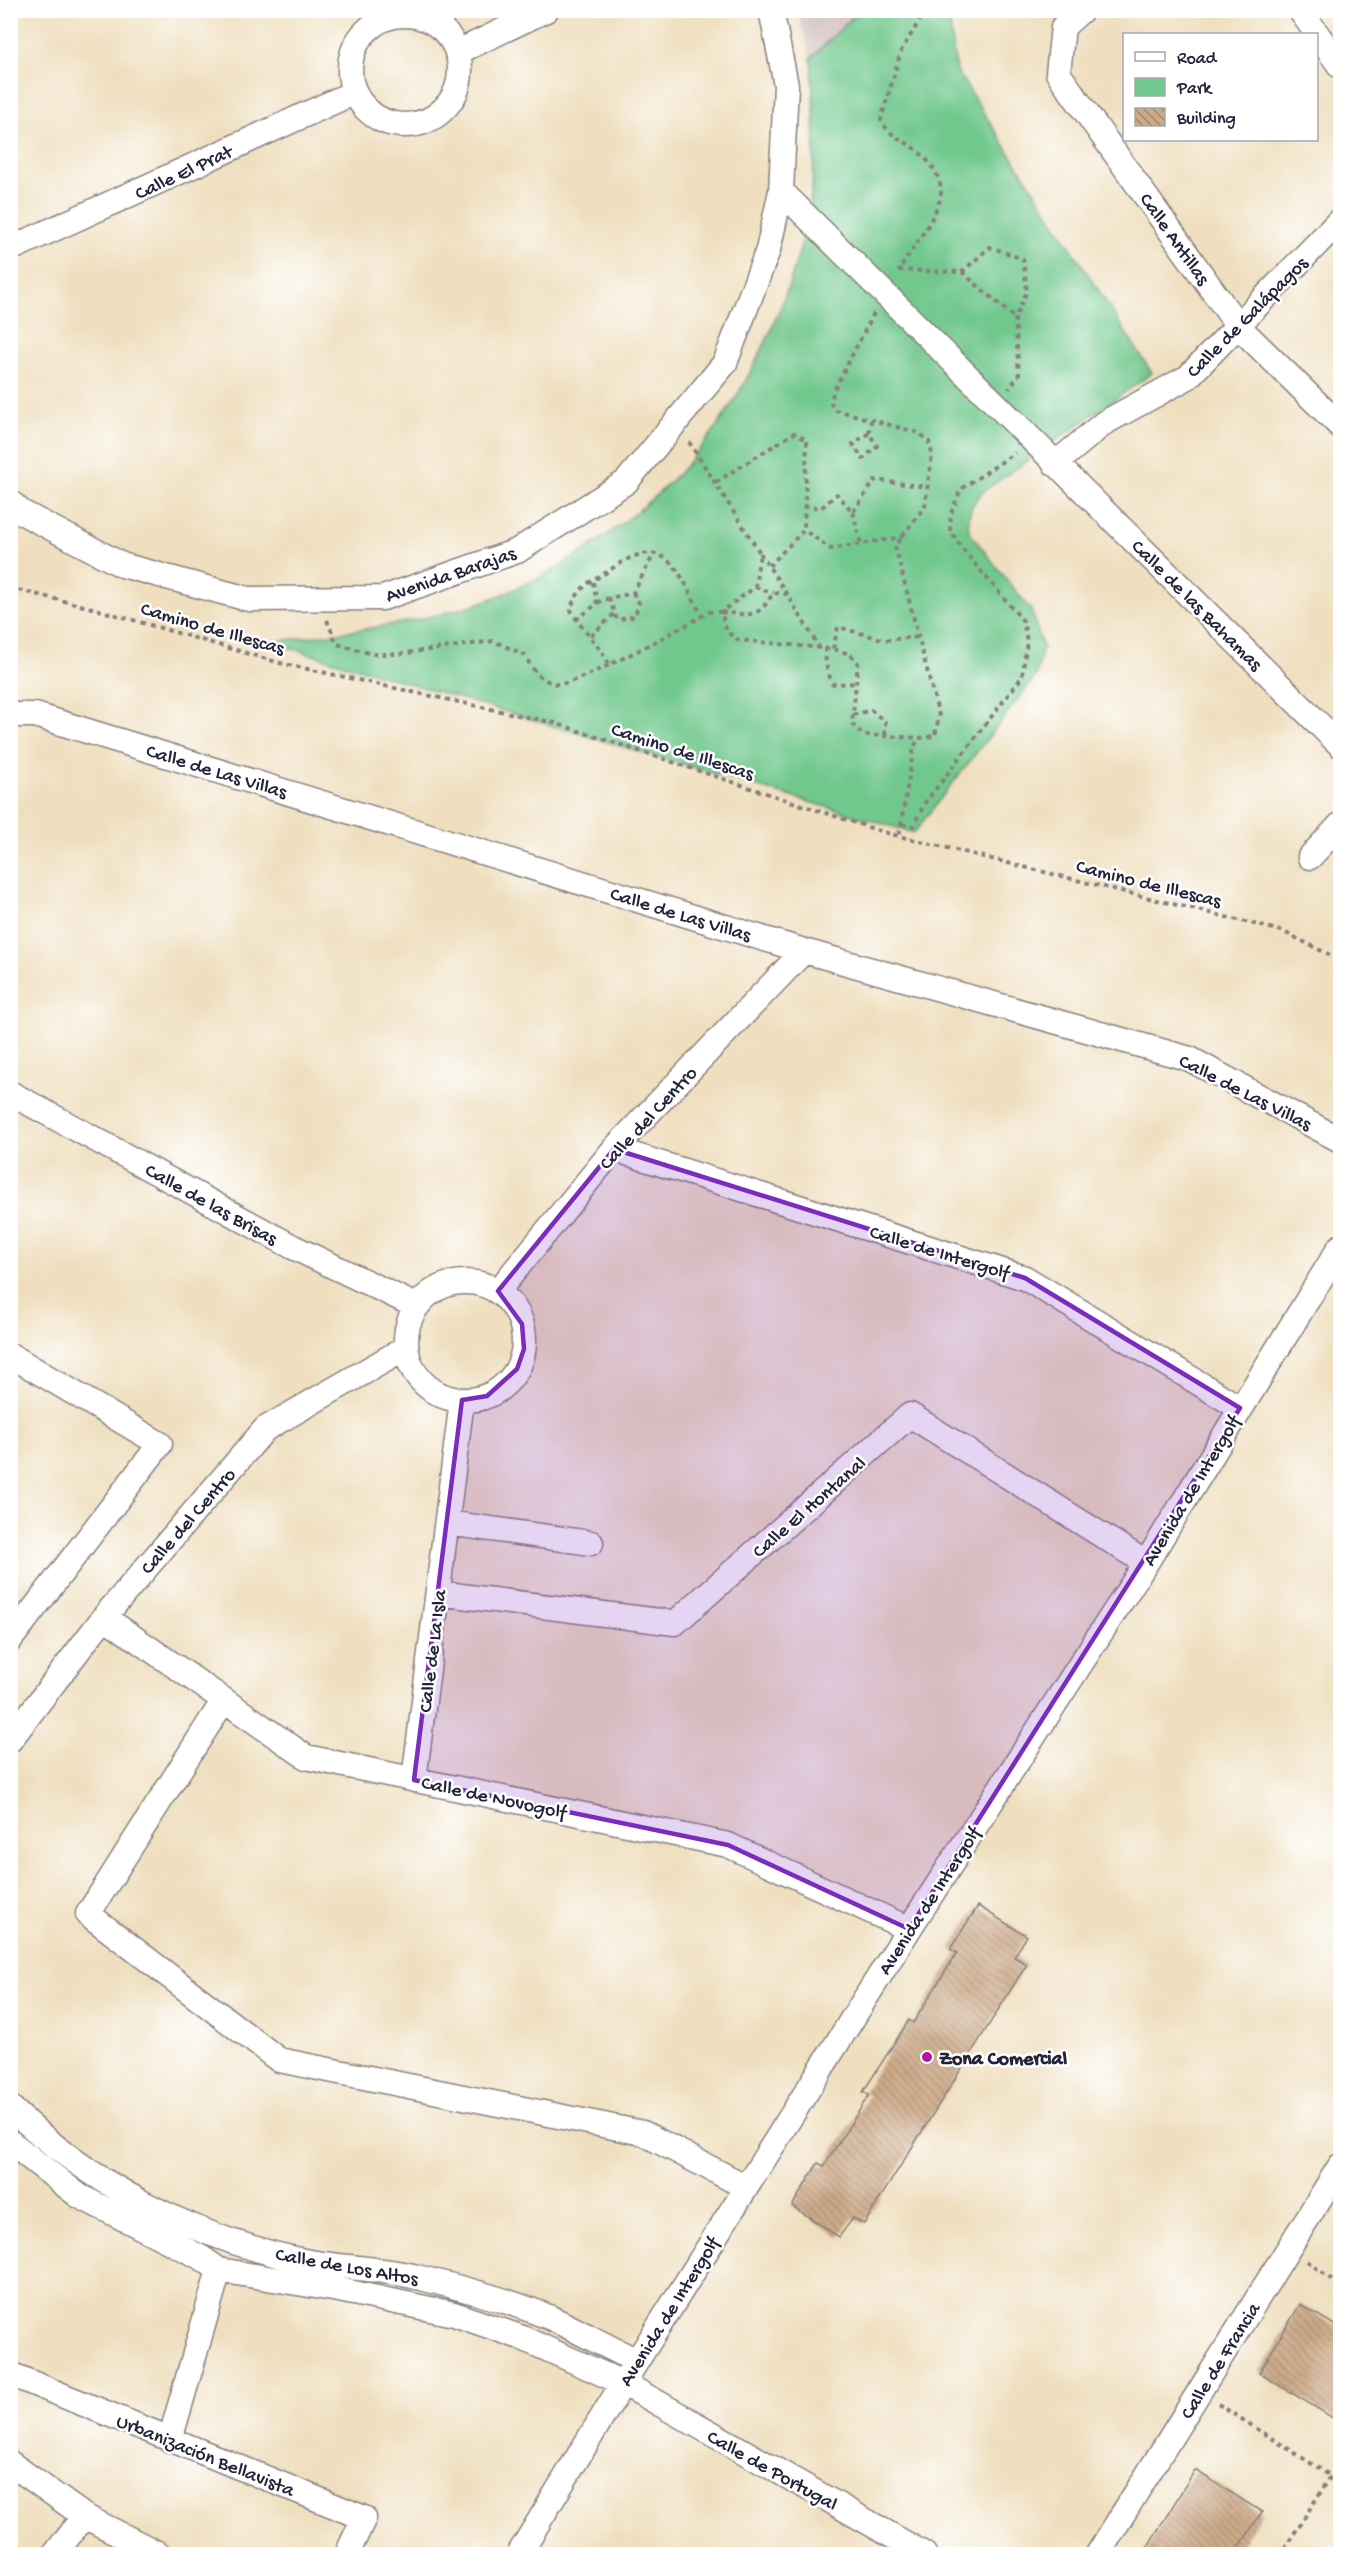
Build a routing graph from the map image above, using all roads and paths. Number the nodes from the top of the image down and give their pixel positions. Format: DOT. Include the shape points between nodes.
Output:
graph roads {
  1 [pos="546,10"];
  2 [pos="771,10"];
  3 [pos="926,10"];
  4 [pos="1082,10"];
  5 [pos="1300,10"];
  6 [pos="379,15"];
  7 [pos="1317,33"];
  8 [pos="1318,35"];
  9 [pos="458,52"];
  10 [pos="1341,66"];
  11 [pos="355,92"];
  12 [pos="781,191"];
  13 [pos="1341,220"];
  14 [pos="10,249"];
  15 [pos="899,270"];
  16 [pos="962,272"];
  17 [pos="886,295"];
  18 [pos="1015,318"];
  19 [pos="1238,326"];
  20 [pos="1010,387"];
  21 [pos="676,422"];
  22 [pos="871,422"];
  23 [pos="1341,426"];
  24 [pos="869,433"];
  25 [pos="1033,441"];
  26 [pos="1055,464"];
  27 [pos="716,482"];
  28 [pos="927,487"];
  29 [pos="10,502"];
  30 [pos="804,506"];
  31 [pos="853,512"];
  32 [pos="804,530"];
  33 [pos="902,537"];
  34 [pos="861,544"];
  35 [pos="760,553"];
  36 [pos="654,554"];
  37 [pos="769,566"];
  38 [pos="593,582"];
  39 [pos="755,587"];
  40 [pos="10,588"];
  41 [pos="633,592"];
  42 [pos="773,593"];
  43 [pos="787,594"];
  44 [pos="319,598"];
  45 [pos="609,598"];
  46 [pos="596,604"];
  47 [pos="721,612"];
  48 [pos="615,613"];
  49 [pos="702,617"];
  50 [pos="576,620"];
  51 [pos="591,636"];
  52 [pos="919,637"];
  53 [pos="820,648"];
  54 [pos="825,648"];
  55 [pos="833,649"];
  56 [pos="609,663"];
  57 [pos="857,683"];
  58 [pos="853,714"];
  59 [pos="10,715"];
  60 [pos="885,737"];
  61 [pos="919,738"];
  62 [pos="1341,745"];
  63 [pos="1341,825"];
  64 [pos="899,836"];
  65 [pos="1310,857"];
  66 [pos="804,951"];
  67 [pos="1341,960"];
  68 [pos="10,1093"];
  69 [pos="1341,1140"];
  70 [pos="614,1149"];
  71 [pos="1341,1247"];
  72 [pos="498,1291"];
  73 [pos="416,1306"];
  74 [pos="406,1348"];
  75 [pos="10,1355"];
  76 [pos="462,1400"];
  77 [pos="1240,1408"];
  78 [pos="447,1523"];
  79 [pos="591,1543"];
  80 [pos="1146,1563"];
  81 [pos="438,1593"];
  82 [pos="104,1617"];
  83 [pos="10,1640"];
  84 [pos="224,1700"];
  85 [pos="10,1740"];
  86 [pos="414,1780"];
  87 [pos="909,1929"];
  88 [pos="10,2107"];
  89 [pos="10,2142"];
  90 [pos="1341,2166"];
  91 [pos="746,2187"];
  92 [pos="1289,2248"];
  93 [pos="219,2270"];
  94 [pos="1341,2286"];
  95 [pos="637,2361"];
  96 [pos="10,2374"];
  97 [pos="622,2383"];
  98 [pos="1200,2392"];
  99 [pos="170,2440"];
  100 [pos="10,2463"];
  101 [pos="84,2516"];
  102 [pos="55,2554"];
  103 [pos="159,2554"];
  104 [pos="347,2554"];
  105 [pos="519,2554"];
  106 [pos="924,2554"];
  107 [pos="1098,2554"];
  108 [pos="1281,2554"];
  1 -- 9 [label="street"];
  2 -- 12 [label="street, Avenida Barajas" via="786,85"];
  3 -- 15 [label="path" via="901,51 881,120 889,134 918,151 936,172 941,192 937,207"];
  4 -- 19 [label="street, Calle Antillas" via="1063,27 1058,74"];
  5 -- 7 [label="street"];
  6 -- 9 [label="street" via="415,15 434,22"];
  6 -- 11 [label="street" via="354,49 350,68"];
  8 -- 10 [label="street"];
  9 -- 11 [label="street" via="459,82 452,99 440,113 424,122 389,123 372,114"];
  11 -- 14 [label="street, Calle El Prat"];
  12 -- 17 [label="street, Calle de las Bahamas"];
  12 -- 21 [label="street, Avenida Barajas" via="768,250 725,363"];
  13 -- 19 [label="street, Calle de Galápagos"];
  15 -- 16 [label="path"];
  15 -- 17 [label="path"];
  16 -- 18 [label="path"];
  16 -- 18 [label="path" via="990,247 1023,259 1027,291"];
  17 -- 22 [label="path" via="845,368 831,404 836,410"];
  17 -- 25 [label="street, Calle de las Bahamas"];
  18 -- 20 [label="path" via="1019,374"];
  19 -- 23 [label="street, Calle Antillas"];
  19 -- 26 [label="street, Calle de Galápagos" via="1188,377 1104,423"];
  21 -- 27 [label="path"];
  21 -- 44 [label="street, Avenida Barajas" via="626,482 517,551 383,598"];
  22 -- 24 [label="path"];
  22 -- 28 [label="path" via="920,433 929,442 932,453"];
  24 -- 24 [label="path" via="877,446 862,459 853,444"];
  25 -- 26 [label="street, Calle de las Bahamas"];
  25 -- 64 [label="path" via="961,489 951,513 950,531 1023,621 1027,641 1022,677 925,803 913,826 902,823"];
  26 -- 62 [label="street, Calle de las Bahamas"];
  27 -- 30 [label="path" via="794,433 807,440"];
  27 -- 35 [label="path"];
  28 -- 31 [label="path" via="875,480"];
  28 -- 33 [label="path" via="925,506"];
  29 -- 44 [label="street, Avenida Barajas" via="21,512 122,565 248,599"];
  30 -- 31 [label="path" via="821,508 837,494"];
  30 -- 32 [label="path"];
  31 -- 34 [label="path"];
  32 -- 34 [label="path" via="831,549"];
  32 -- 37 [label="path"];
  33 -- 34 [label="path"];
  33 -- 52 [label="path" via="895,546"];
  35 -- 37 [label="path"];
  35 -- 39 [label="path"];
  36 -- 38 [label="path" via="644,552 621,562"];
  36 -- 41 [label="path"];
  36 -- 49 [label="path" via="680,570"];
  37 -- 43 [label="path"];
  38 -- 46 [label="path"];
  38 -- 50 [label="path" via="583,586 570,608"];
  39 -- 42 [label="path"];
  39 -- 47 [label="path"];
  40 -- 64 [label="path, Camino de Illescas" via="280,663 555,723"];
  41 -- 45 [label="path"];
  41 -- 48 [label="path" via="639,603 635,616 617,620"];
  42 -- 43 [label="path"];
  42 -- 47 [label="path" via="764,609 752,615"];
  43 -- 53 [label="path"];
  44 -- 56 [label="path" via="337,644 373,654 493,641 525,655 545,681 561,684"];
  45 -- 46 [label="path"];
  45 -- 48 [label="path"];
  46 -- 50 [label="path"];
  47 -- 49 [label="path"];
  47 -- 53 [label="path" via="727,632 738,640"];
  48 -- 51 [label="path"];
  49 -- 56 [label="path"];
  50 -- 51 [label="path"];
  51 -- 56 [label="path"];
  52 -- 55 [label="path" via="885,640 838,627"];
  52 -- 61 [label="path" via="939,716 935,736"];
  53 -- 54 [label="path"];
  54 -- 55 [label="path"];
  54 -- 57 [label="path" via="832,684"];
  55 -- 57 [label="path" via="850,654 858,663"];
  57 -- 58 [label="path"];
  58 -- 60 [label="path" via="852,724 863,735"];
  58 -- 60 [label="path" via="871,710 885,722"];
  59 -- 66 [label="street, Calle de Las Villas" via="34,715"];
  60 -- 61 [label="path"];
  61 -- 64 [label="path" via="914,747"];
  63 -- 65 [label="street"];
  64 -- 67 [label="path, Camino de Illescas" via="1282,931"];
  66 -- 69 [label="street, Calle de Las Villas" via="1190,1059"];
  66 -- 70 [label="street, Calle del Centro"];
  68 -- 73 [label="street, Calle de las Brisas" via="293,1247"];
  70 -- 72 [label="street, Calle del Centro"];
  70 -- 77 [label="street, Calle de Intergolf" via="1025,1278"];
  71 -- 77 [label="street, Avenida de Intergolf"];
  72 -- 73 [label="street" via="470,1281 449,1283"];
  72 -- 76 [label="street" via="513,1305 522,1323 521,1359 505,1385 487,1396"];
  73 -- 74 [label="street" via="407,1325"];
  74 -- 76 [label="street" via="412,1368 424,1385 441,1396"];
  74 -- 82 [label="street, Calle del Centro" via="265,1429"];
  75 -- 83 [label="street" via="160,1444"];
  76 -- 78 [label="street, Calle de La Isla"];
  77 -- 80 [label="street, Avenida de Intergolf"];
  78 -- 79 [label="street"];
  78 -- 81 [label="street, Calle de La Isla"];
  80 -- 81 [label="street, Calle El Hontanal" via="910,1415 675,1623"];
  80 -- 87 [label="street, Avenida de Intergolf"];
  81 -- 86 [label="street, Calle de La Isla"];
  82 -- 84 [label="street, Calle de Novogolf"];
  82 -- 85 [label="street, Calle del Centro"];
  84 -- 86 [label="street, Calle de Novogolf" via="306,1757"];
  84 -- 91 [label="street" via="88,1914 279,2060 643,2133"];
  86 -- 87 [label="street, Calle de Novogolf" via="728,1845"];
  87 -- 91 [label="street, Avenida de Intergolf"];
  88 -- 95 [label="street, Calle de Los Altos" via="43,2139 165,2216 228,2240 302,2260 413,2276 472,2292 550,2318"];
  89 -- 93 [label="street, Calle de Los Altos" via="79,2196"];
  90 -- 92 [label="street, Calle de Francia"];
  91 -- 95 [label="street, Avenida de Intergolf"];
  92 -- 94 [label="path"];
  92 -- 98 [label="street, Calle de Francia"];
  93 -- 97 [label="street, Calle de Los Altos" via="454,2314 520,2337"];
  93 -- 99 [label="street"];
  95 -- 97 [label="street, Avenida de Intergolf"];
  96 -- 99 [label="street, Urbanización Bellavista"];
  97 -- 105 [label="street, Avenida de Intergolf"];
  97 -- 106 [label="street, Calle de Portugal"];
  98 -- 107 [label="street, Calle de Francia"];
  98 -- 108 [label="path" via="1331,2476"];
  99 -- 104 [label="street, Urbanización Bellavista" via="364,2517"];
  100 -- 101 [label="street"];
  101 -- 102 [label="street"];
  101 -- 103 [label="street"];
}
